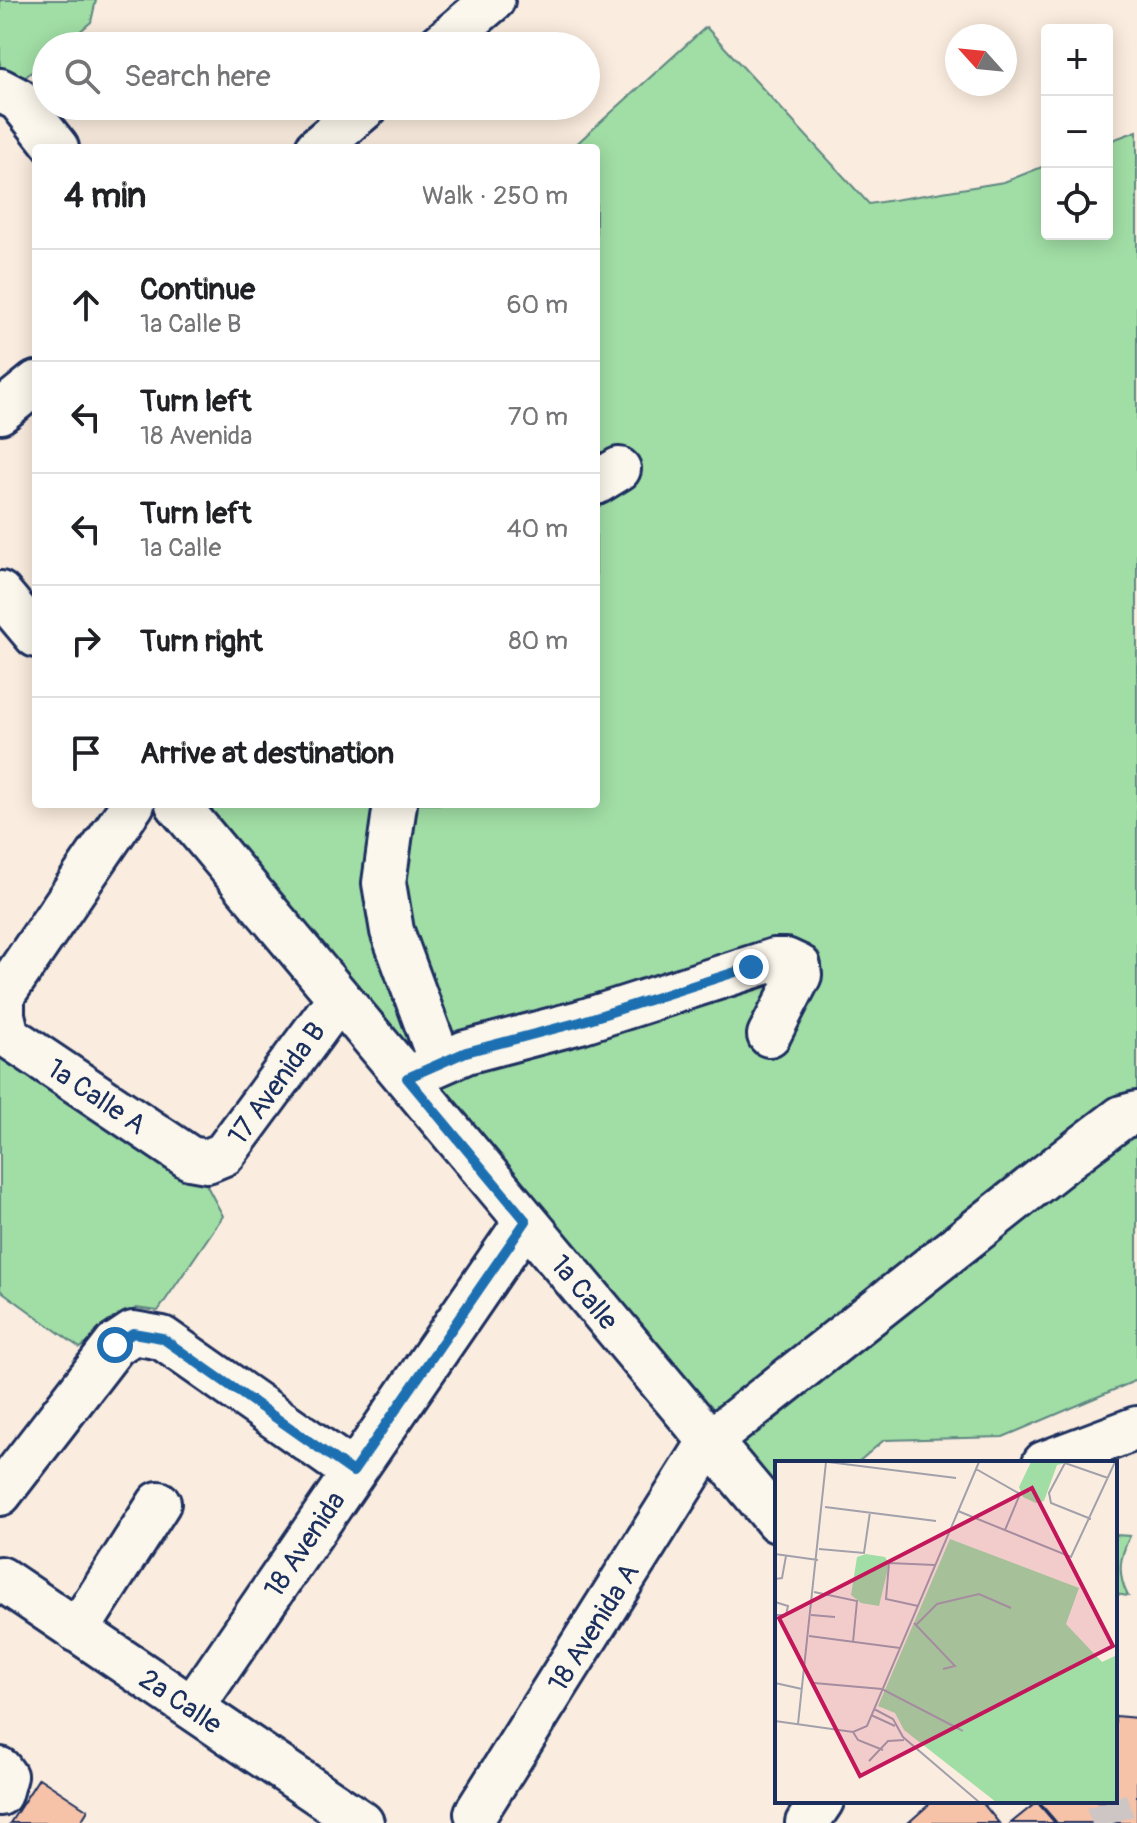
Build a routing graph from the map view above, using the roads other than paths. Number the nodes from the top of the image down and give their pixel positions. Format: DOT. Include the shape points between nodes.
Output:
graph roads {
  1 [pos="493,0"];
  2 [pos="455,32"];
  3 [pos="0,90"];
  4 [pos="32,116"];
  5 [pos="35,120"];
  6 [pos="350,120"];
  7 [pos="54,144"];
  8 [pos="322,144"];
  9 [pos="32,386"];
  10 [pos="0,412"];
  11 [pos="0,593"];
  12 [pos="32,631"];
  13 [pos="130,808"];
  14 [pos="180,808"];
  15 [pos="394,808"];
  16 [pos="339,998"];
  17 [pos="769,1035"];
  18 [pos="423,1070"];
  19 [pos="1137,1113"];
  20 [pos="207,1161"];
  21 [pos="526,1221"];
  22 [pos="1137,1428"];
  23 [pos="710,1441"];
  24 [pos="1062,1458"];
  25 [pos="353,1472"];
  26 [pos="0,1494"];
  27 [pos="159,1503"];
  28 [pos="775,1519"];
  29 [pos="0,1578"];
  30 [pos="77,1631"];
  31 [pos="192,1708"];
  32 [pos="0,1769"];
  33 [pos="0,1794"];
  34 [pos="821,1803"];
  35 [pos="476,1813"];
  36 [pos="362,1823"];
  37 [pos="807,1823"];
  1 -- 2 [label="street"];
  3 -- 4 [label="street" via="19,100"];
  5 -- 7 [label="street"];
  6 -- 8 [label="street"];
  9 -- 10 [label="street"];
  11 -- 12 [label="street"];
  13 -- 20 [label="street, 1a Calle A" via="3,995 3,1015 8,1036 190,1158"];
  14 -- 16 [label="street, 1a Calle"];
  15 -- 18 [label="street" via="384,883"];
  16 -- 18 [label="street, 1a Calle"];
  16 -- 20 [label="street, 17 Avenida B" via="224,1154"];
  17 -- 18 [label="street" via="800,975 799,966 786,960 466,1052"];
  18 -- 21 [label="street, 1a Calle"];
  19 -- 23 [label="street, 18 Avenida A" via="1122,1117 1076,1152"];
  21 -- 23 [label="street, 1a Calle"];
  21 -- 25 [label="street, 18 Avenida"];
  22 -- 24 [label="street"];
  23 -- 28 [label="street, 1a Calle"];
  23 -- 35 [label="street, 18 Avenida A"];
  25 -- 26 [label="street" via="162,1338 133,1333 115,1345"];
  25 -- 31 [label="street, 18 Avenida"];
  27 -- 30 [label="street"];
  29 -- 30 [label="street, 2a Calle"];
  30 -- 31 [label="street, 2a Calle"];
  31 -- 36 [label="street, 2a Calle"];
  32 -- 33 [label="street" via="5,1776"];
  34 -- 37 [label="street"];
}
